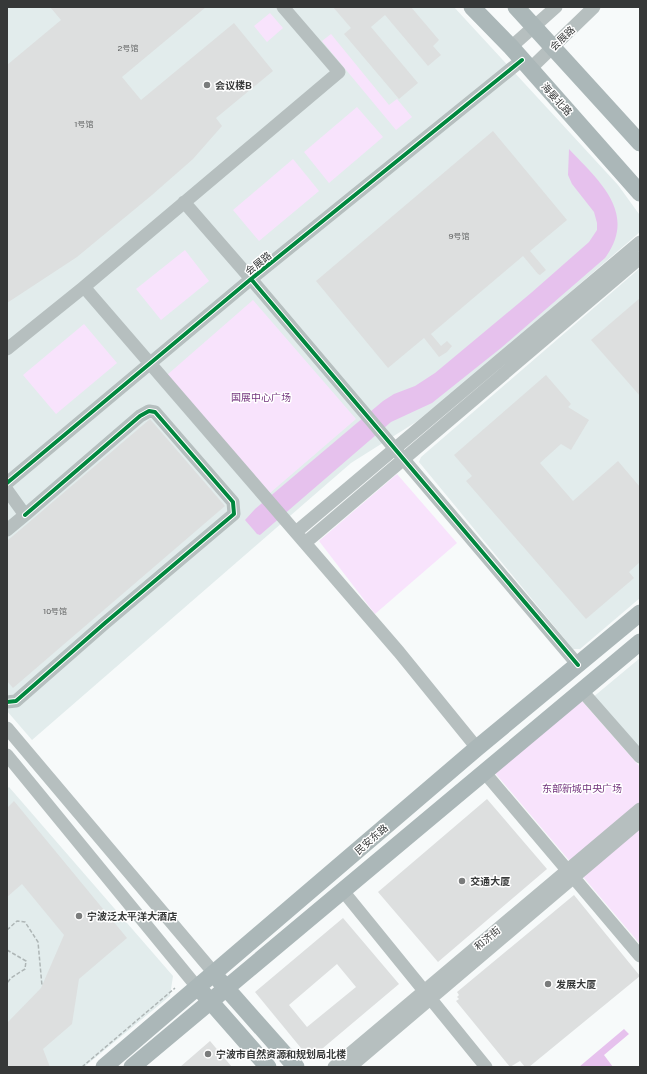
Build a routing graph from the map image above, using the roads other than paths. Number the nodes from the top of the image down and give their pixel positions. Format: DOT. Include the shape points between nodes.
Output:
graph roads {
  1 [pos="283,7"];
  2 [pos="472,7"];
  3 [pos="516,7"];
  4 [pos="556,7"];
  5 [pos="594,7"];
  6 [pos="535,27"];
  7 [pos="511,47"];
  8 [pos="553,47"];
  9 [pos="526,65"];
  10 [pos="640,143"];
  11 [pos="640,193"];
  12 [pos="184,202"];
  13 [pos="640,242"];
  14 [pos="640,258"];
  15 [pos="252,279"];
  16 [pos="84,287"];
  17 [pos="7,349"];
  18 [pos="150,362"];
  19 [pos="400,454"];
  20 [pos="7,482"];
  21 [pos="7,490"];
  22 [pos="25,515"];
  23 [pos="7,530"];
  24 [pos="296,532"];
  25 [pos="305,543"];
  26 [pos="640,613"];
  27 [pos="640,642"];
  28 [pos="578,666"];
  29 [pos="582,691"];
  30 [pos="7,702"];
  31 [pos="7,728"];
  32 [pos="477,748"];
  33 [pos="7,755"];
  34 [pos="640,756"];
  35 [pos="485,773"];
  36 [pos="640,809"];
  37 [pos="640,821"];
  38 [pos="570,874"];
  39 [pos="343,891"];
  40 [pos="640,956"];
  41 [pos="214,973"];
  42 [pos="197,987"];
  43 [pos="226,989"];
  44 [pos="427,995"];
  45 [pos="211,1002"];
  46 [pos="104,1067"];
  47 [pos="132,1067"];
  48 [pos="268,1067"];
  49 [pos="296,1067"];
  50 [pos="334,1067"];
  51 [pos="350,1067"];
  52 [pos="486,1067"];
  1 -- 12 [label="street" via="338,72"];
  2 -- 7 [label="main road, 海晏北路"];
  3 -- 6 [label="main road"];
  4 -- 6 [label="street"];
  5 -- 8 [label="street, 会展路"];
  6 -- 7 [label="street"];
  6 -- 8 [label="main road"];
  7 -- 9 [label="main road, 海晏北路"];
  8 -- 9 [label="street, 会展路"];
  8 -- 10 [label="main road"];
  9 -- 11 [label="main road, 海晏北路"];
  9 -- 15 [label="street, 会展路"];
  12 -- 15 [label="street"];
  12 -- 16 [label="street"];
  13 -- 19 [label="street"];
  14 -- 19 [label="street"];
  15 -- 18 [label="street, 会展路"];
  15 -- 19 [label="street"];
  16 -- 17 [label="street"];
  16 -- 18 [label="street"];
  18 -- 20 [label="street, 会展路"];
  18 -- 24 [label="street"];
  19 -- 24 [label="street"];
  19 -- 25 [label="street"];
  19 -- 28 [label="street"];
  21 -- 22 [label="street"];
  22 -- 23 [label="street"];
  22 -- 30 [label="street" via="149,410 155,412 233,502 234,514 16,701"];
  24 -- 25 [label="street"];
  25 -- 32 [label="street"];
  26 -- 28 [label="main road, 民安东路"];
  27 -- 29 [label="main road"];
  28 -- 32 [label="main road, 民安东路"];
  29 -- 34 [label="street"];
  29 -- 35 [label="main road"];
  31 -- 41 [label="street"];
  32 -- 41 [label="main road, 民安东路"];
  33 -- 42 [label="street"];
  35 -- 38 [label="street"];
  35 -- 39 [label="main road"];
  36 -- 38 [label="street, 和济街"];
  37 -- 38 [label="street, 和济街"];
  38 -- 40 [label="street"];
  38 -- 44 [label="street, 和济街"];
  39 -- 43 [label="main road"];
  39 -- 44 [label="street"];
  41 -- 42 [label="main road, 民安东路"];
  41 -- 43 [label="main road"];
  42 -- 45 [label="main road"];
  42 -- 46 [label="main road, 民安东路"];
  43 -- 45 [label="main road"];
  43 -- 49 [label="main road"];
  44 -- 50 [label="street, 和济街"];
  44 -- 51 [label="street, 和济街"];
  44 -- 52 [label="street"];
  45 -- 47 [label="main road"];
  45 -- 48 [label="main road"];
}
